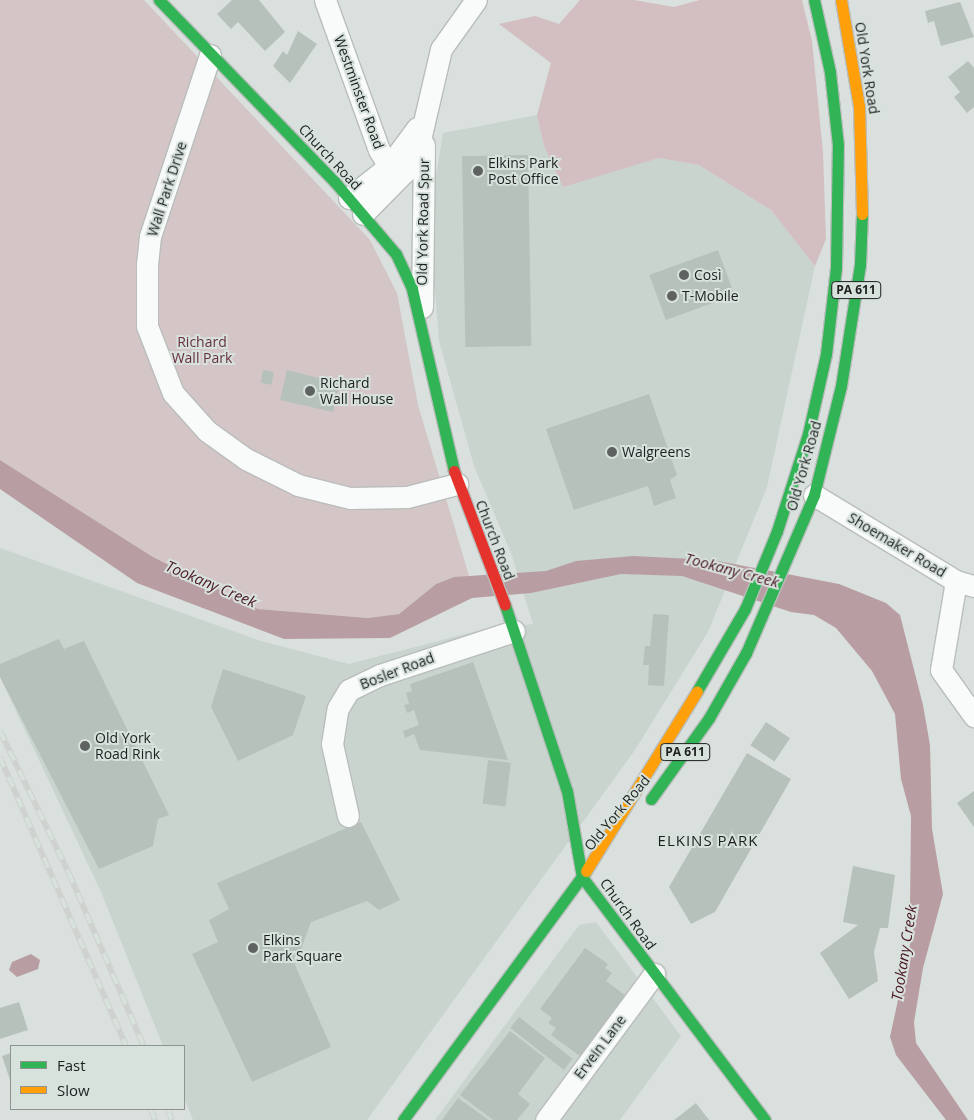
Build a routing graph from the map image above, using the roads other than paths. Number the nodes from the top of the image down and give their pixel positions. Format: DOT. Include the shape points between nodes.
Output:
graph roads {
  1 [pos="159,0"];
  2 [pos="324,0"];
  3 [pos="476,0"];
  4 [pos="814,0"];
  5 [pos="841,0"];
  6 [pos="210,55"];
  7 [pos="423,114"];
  8 [pos="396,170"];
  9 [pos="349,198"];
  10 [pos="363,214"];
  11 [pos="421,330"];
  12 [pos="457,484"];
  13 [pos="814,495"];
  14 [pos="965,584"];
  15 [pos="511,623"];
  16 [pos="974,716"];
  17 [pos="348,816"];
  18 [pos="582,877"];
  19 [pos="654,974"];
  20 [pos="403,1120"];
  21 [pos="546,1120"];
  22 [pos="765,1120"];
  1 -- 6 [label="main road, Church Road"];
  2 -- 8 [label="street, Westminster Road"];
  3 -- 7 [label="street, Old York Road Spur" via="441,49"];
  4 -- 18 [label="main road, Old York Road / PA 611" via="830,72 838,145 836,267 826,351 808,434 745,609"];
  5 -- 13 [label="main road, Old York Road / PA 611" via="859,106 860,265 841,386"];
  6 -- 9 [label="main road, Church Road"];
  6 -- 12 [label="street, Wall Park Drive" via="150,236 145,280 147,326 173,393 207,430 238,454 298,485 350,498 406,497"];
  7 -- 8 [label="street, Old York Road Spur"];
  7 -- 11 [label="street, Old York Road Spur"];
  8 -- 9 [label="street, Old York Road Spur"];
  8 -- 10 [label="street, Old York Road Spur"];
  9 -- 10 [label="main road, Church Road"];
  10 -- 11 [label="main road, Church Road" via="396,254 412,289"];
  11 -- 12 [label="main road, Church Road"];
  12 -- 15 [label="main road, Church Road"];
  13 -- 14 [label="street, Shoemaker Road"];
  13 -- 18 [label="main road, Old York Road / PA 611" via="784,573 709,718 641,810"];
  14 -- 16 [label="street, Shoemaker Road" via="941,670"];
  15 -- 17 [label="street, Bosler Road" via="349,690 338,708 332,744"];
  15 -- 18 [label="main road, Church Road" via="568,791"];
  18 -- 19 [label="main road, Church Road"];
  18 -- 20 [label="main road, Old York Road / PA 611"];
  19 -- 21 [label="street, Ervein Lane"];
  19 -- 22 [label="main road, Church Road"];
}
